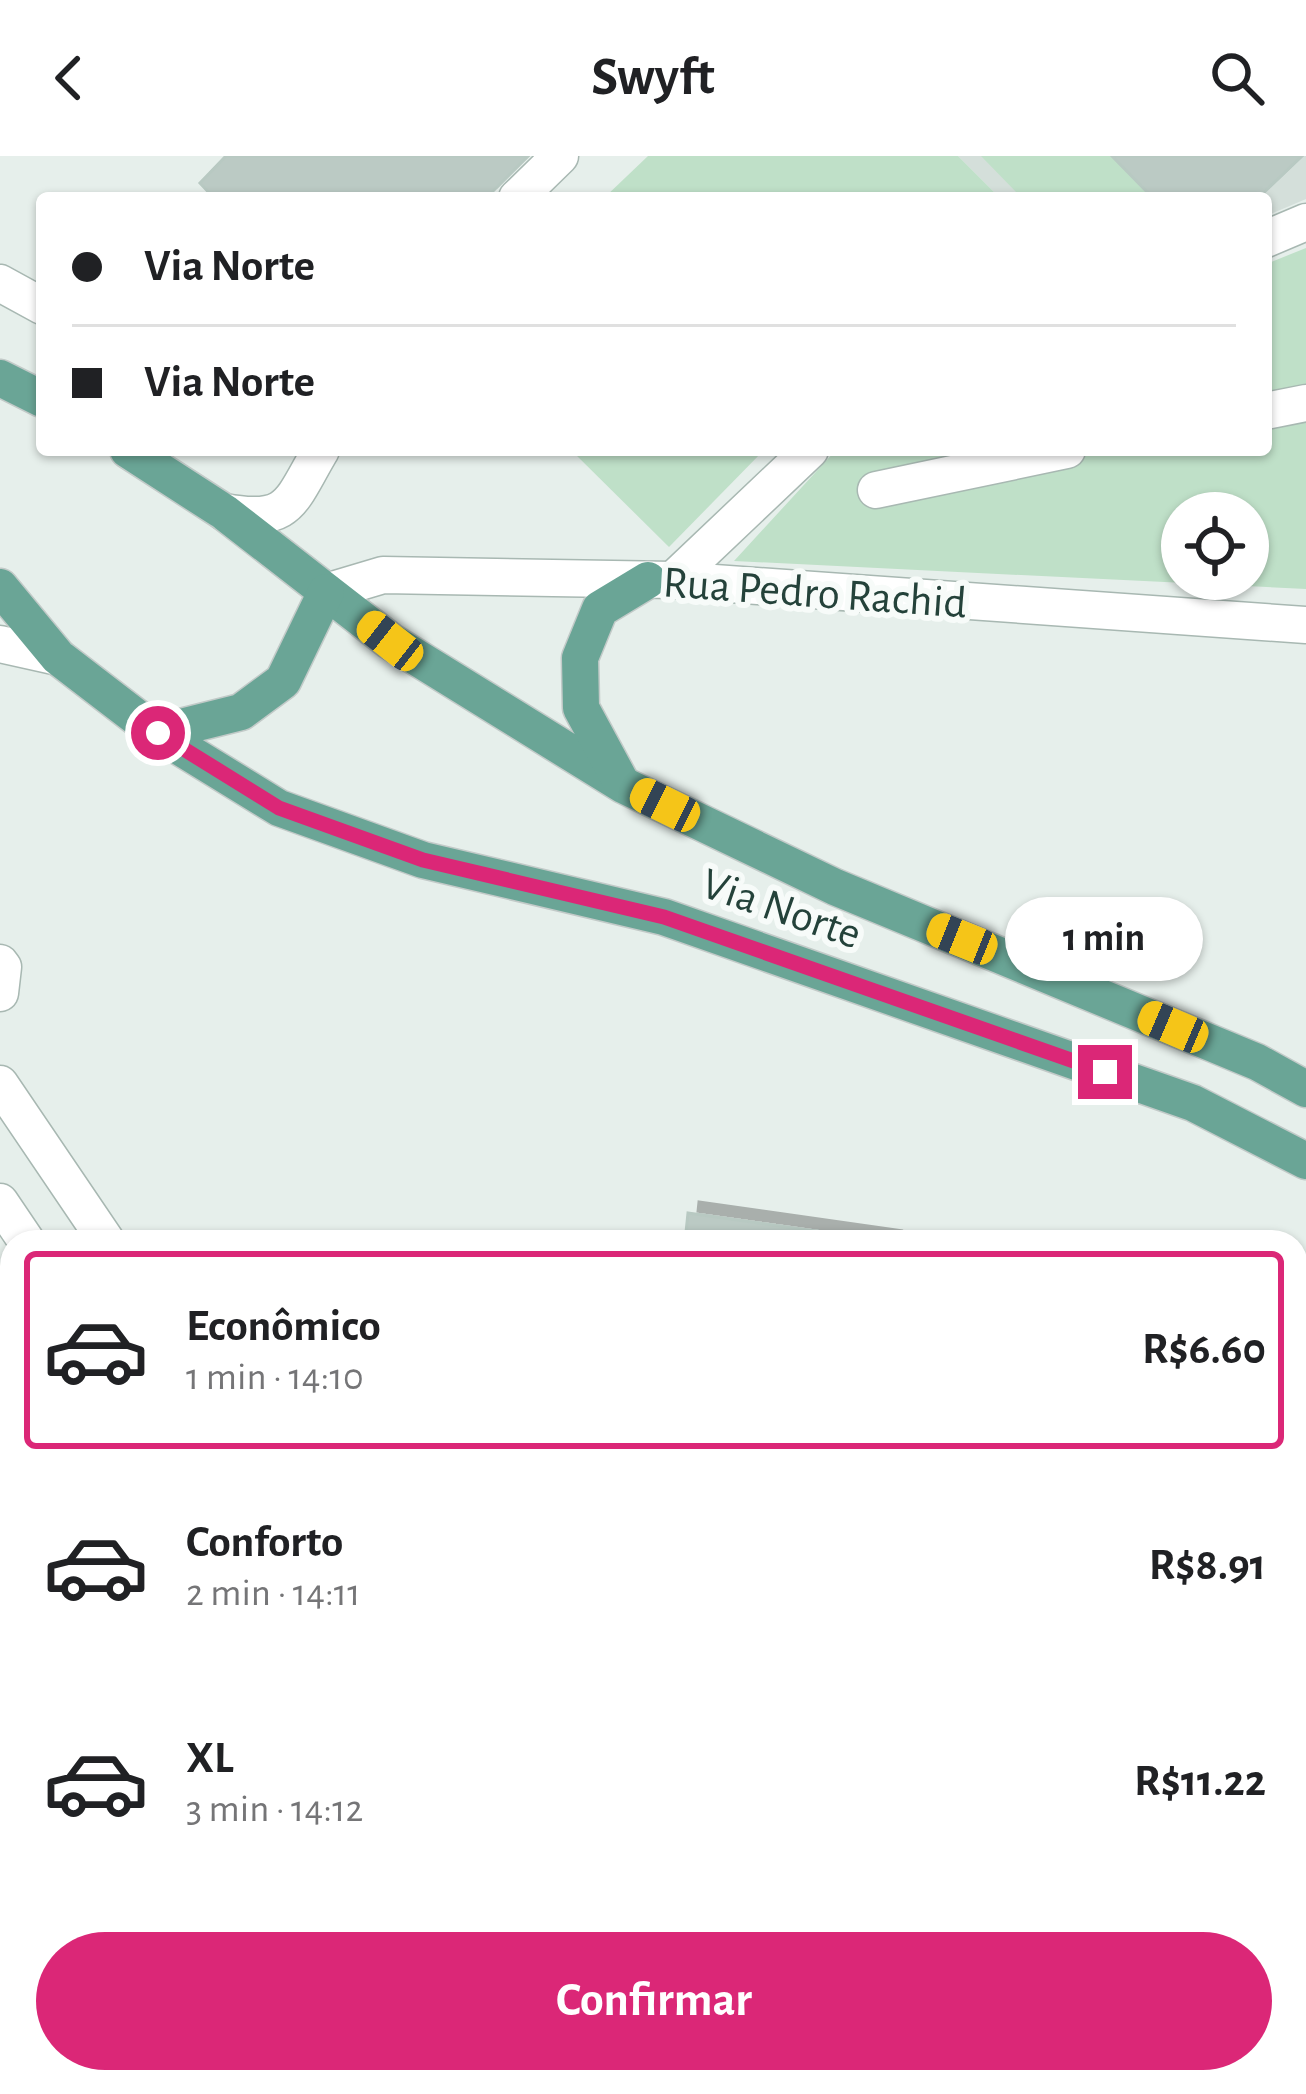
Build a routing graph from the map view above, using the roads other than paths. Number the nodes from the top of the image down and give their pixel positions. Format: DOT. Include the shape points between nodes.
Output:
graph roads {
  1 [pos="560,156"];
  2 [pos="523,192"];
  3 [pos="1306,222"];
  4 [pos="1272,236"];
  5 [pos="1306,248"];
  6 [pos="1272,262"];
  7 [pos="0,283"];
  8 [pos="36,303"];
  9 [pos="0,377"];
  10 [pos="36,396"];
  11 [pos="36,400"];
  12 [pos="0,404"];
  13 [pos="1306,404"];
  14 [pos="1272,410"];
  15 [pos="137,456"];
  16 [pos="318,456"];
  17 [pos="803,456"];
  18 [pos="1038,456"];
  19 [pos="876,490"];
  20 [pos="224,512"];
  21 [pos="660,580"];
  22 [pos="0,587"];
  23 [pos="326,592"];
  24 [pos="1306,625"];
  25 [pos="0,644"];
  26 [pos="58,657"];
  27 [pos="158,733"];
  28 [pos="623,785"];
  29 [pos="0,963"];
  30 [pos="0,993"];
  31 [pos="0,1084"];
  32 [pos="1306,1088"];
  33 [pos="1306,1161"];
  34 [pos="0,1202"];
  35 [pos="19,1230"];
  36 [pos="99,1230"];
  1 -- 2 [label="street"];
  3 -- 4 [label="street"];
  5 -- 6 [label="street"];
  7 -- 8 [label="street"];
  9 -- 10 [label="main road"];
  11 -- 12 [label="main road"];
  13 -- 14 [label="street"];
  15 -- 20 [label="main road, Via Norte"];
  16 -- 20 [label="street" via="289,505 262,519"];
  17 -- 21 [label="street"];
  18 -- 19 [label="street"];
  20 -- 23 [label="main road, Via Norte"];
  21 -- 23 [label="street, Rua Pedro Rachid" via="383,575"];
  21 -- 24 [label="street, Rua Pedro Rachid"];
  21 -- 28 [label="main road" via="600,608 580,658 581,708"];
  22 -- 26 [label="main road, Via Norte"];
  23 -- 27 [label="main road" via="283,681 242,712"];
  23 -- 28 [label="main road, Via Norte" via="390,641"];
  25 -- 26 [label="street"];
  26 -- 27 [label="main road, Via Norte"];
  27 -- 33 [label="main road, Via Norte" via="279,808 423,860 664,917 1193,1102"];
  28 -- 32 [label="main road, Via Norte" via="835,886"];
  29 -- 30 [label="street"];
  31 -- 36 [label="street"];
  34 -- 35 [label="street"];
}
